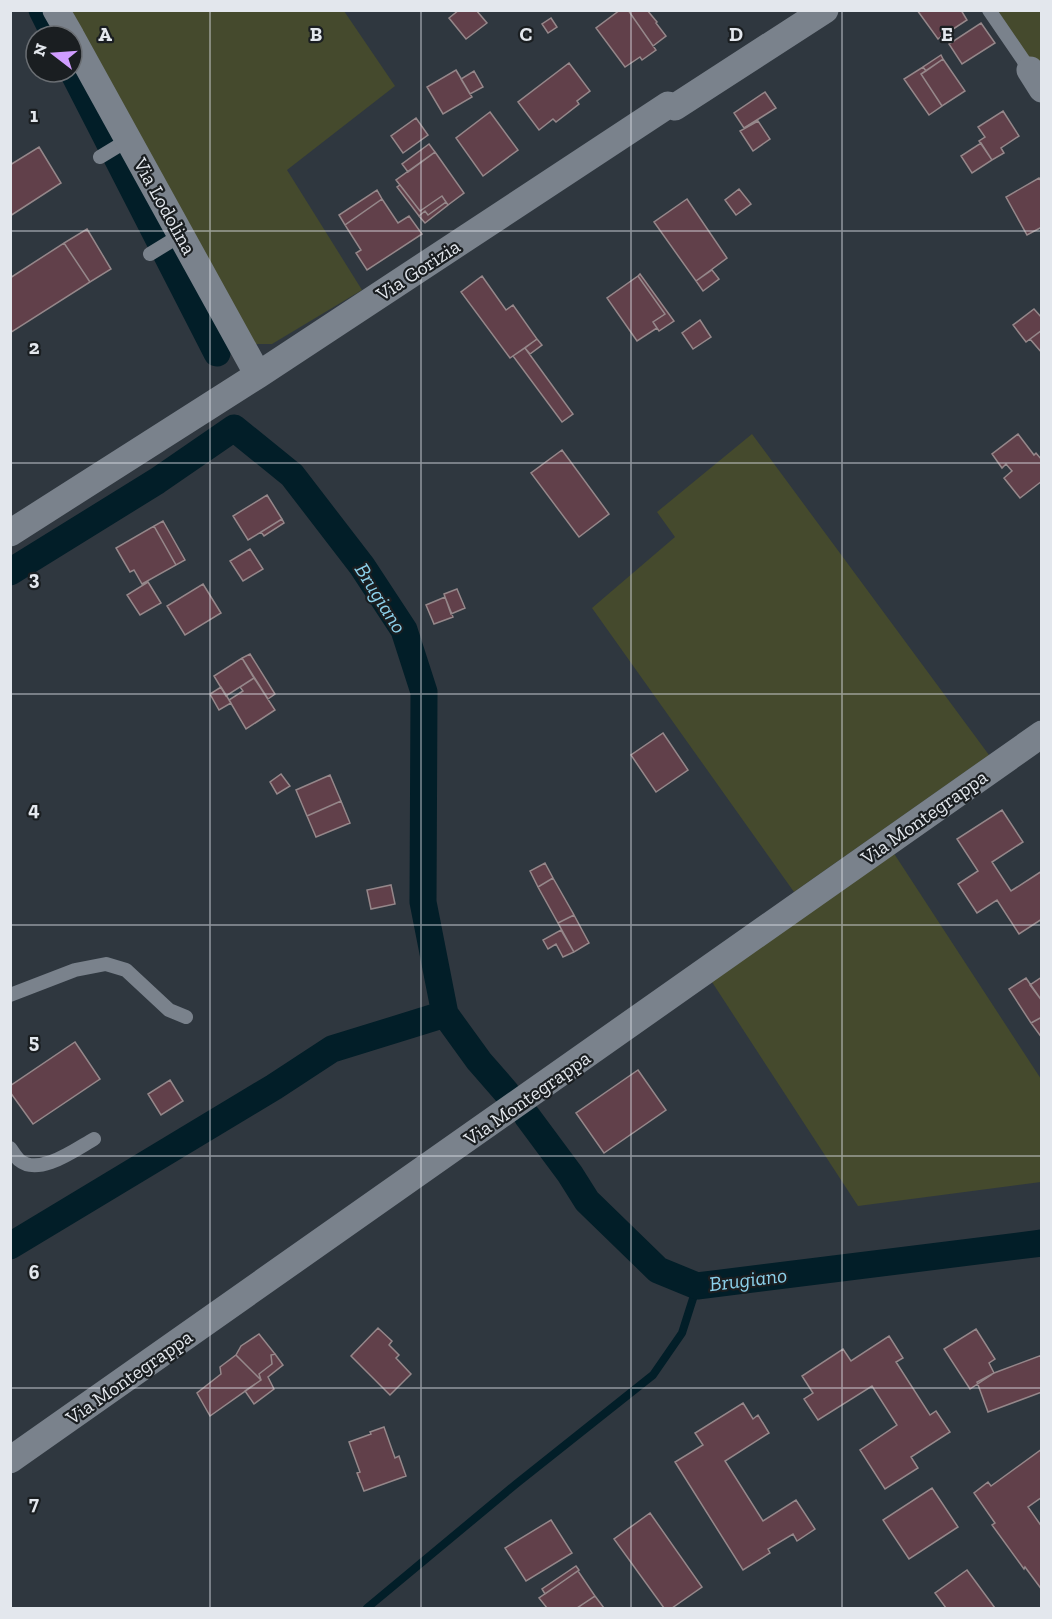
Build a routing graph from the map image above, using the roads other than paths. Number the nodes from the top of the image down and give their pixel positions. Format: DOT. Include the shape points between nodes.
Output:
graph roads {
  1 [pos="57,10"];
  2 [pos="825,10"];
  3 [pos="989,10"];
  4 [pos="64,24"];
  5 [pos="84,60"];
  6 [pos="1036,80"];
  7 [pos="129,140"];
  8 [pos="100,157"];
  9 [pos="181,235"];
  10 [pos="150,254"];
  11 [pos="258,375"];
  12 [pos="10,532"];
  13 [pos="1041,734"];
  14 [pos="10,995"];
  15 [pos="186,1017"];
  16 [pos="94,1139"];
  17 [pos="10,1148"];
  18 [pos="10,1460"];
  1 -- 4 [label="street, Via Lodolina"];
  2 -- 11 [label="street, Via Gorizia" via="675,107 668,105"];
  3 -- 6 [label="lane"];
  5 -- 7 [label="street, Via Lodolina"];
  7 -- 8 [label="lane"];
  7 -- 9 [label="street, Via Lodolina"];
  9 -- 10 [label="lane"];
  9 -- 11 [label="street, Via Lodolina"];
  11 -- 12 [label="street, Via Gorizia"];
  13 -- 18 [label="street, Via Montegrappa"];
  14 -- 15 [label="lane" via="75,970 106,964 126,970 169,1010"];
  16 -- 17 [label="lane" via="51,1163 36,1166 20,1161"];
}
